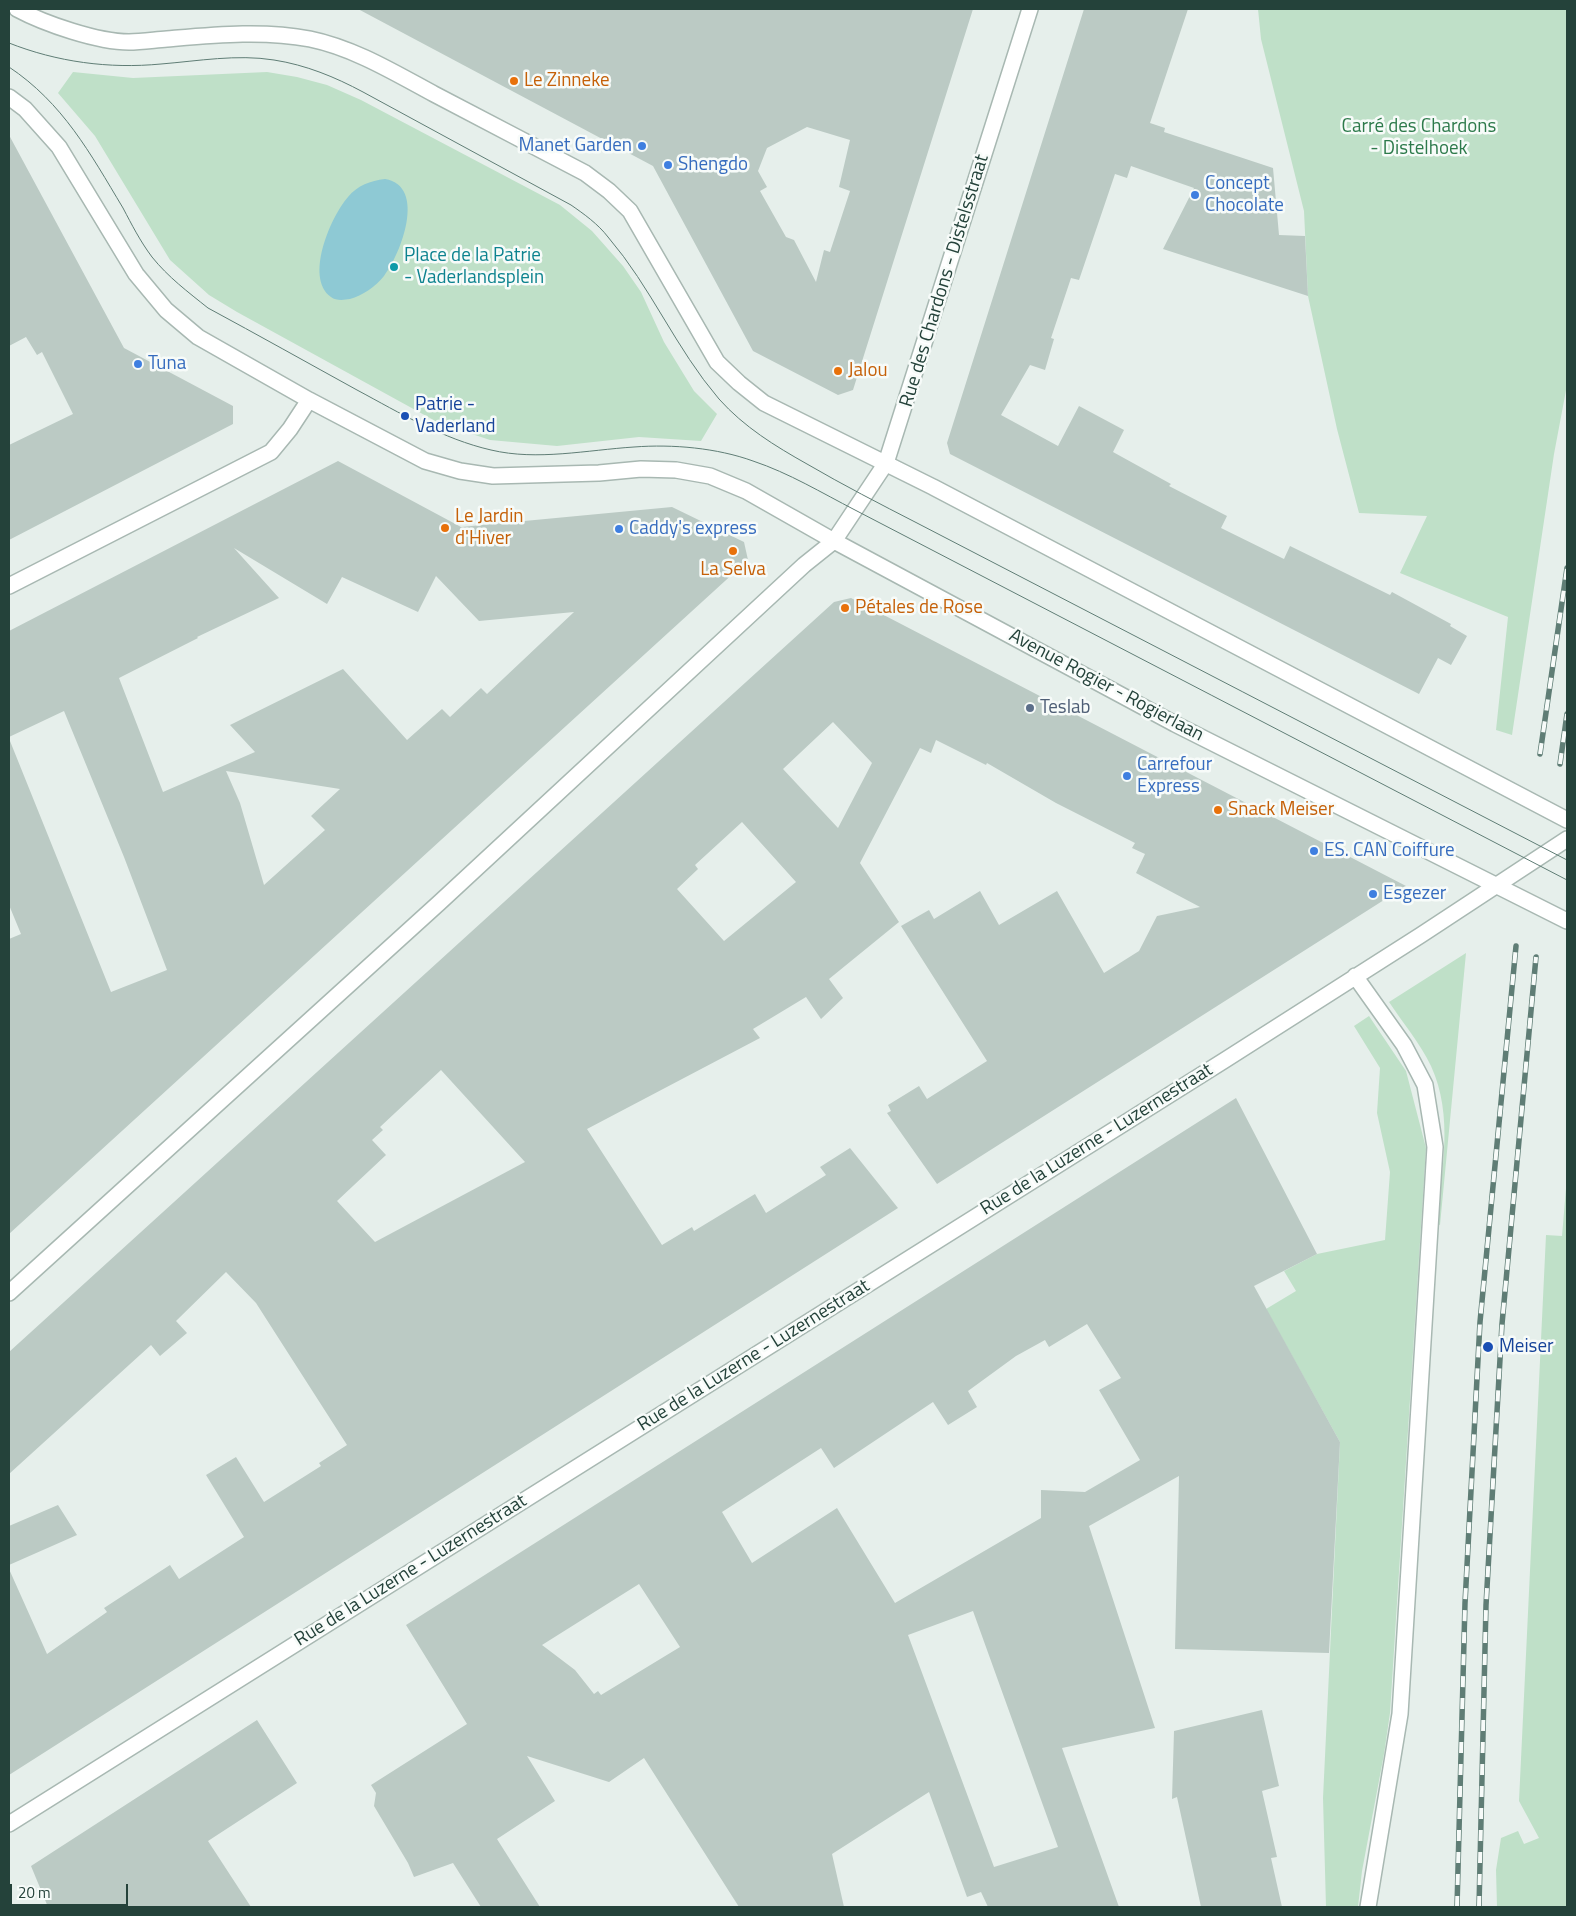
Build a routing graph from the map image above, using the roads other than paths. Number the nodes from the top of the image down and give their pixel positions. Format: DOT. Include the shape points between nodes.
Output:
graph roads {
  1 [pos="17,9"];
  2 [pos="1030,9"];
  3 [pos="9,97"];
  4 [pos="309,400"];
  5 [pos="886,463"];
  6 [pos="834,541"];
  7 [pos="9,586"];
  8 [pos="1567,820"];
  9 [pos="1567,838"];
  10 [pos="1497,885"];
  11 [pos="1567,921"];
  12 [pos="1355,976"];
  13 [pos="9,1293"];
  14 [pos="9,1824"];
  15 [pos="1368,1907"];
  1 -- 5 [label="street" via="104,39 128,42 275,34 340,48 378,64 585,173 609,191 630,212 717,362 764,403"];
  2 -- 5 [label="street, Rue des Chardons - Distelsstraat"];
  3 -- 4 [label="street" via="59,147 136,274 166,310 198,337"];
  4 -- 6 [label="street" via="425,461 460,471 492,476 641,469 676,470 710,476 746,491"];
  4 -- 7 [label="street" via="271,452"];
  5 -- 6 [label="street, Rue des Chardons - Distelsstraat"];
  5 -- 8 [label="street"];
  6 -- 10 [label="street, Avenue Rogier - Rogierlaan" via="1175,724"];
  6 -- 13 [label="street, Rue des Chardons - Distelsstraat"];
  9 -- 10 [label="street, Rue de la Luzerne - Luzernestraat"];
  10 -- 11 [label="street, Avenue Rogier - Rogierlaan"];
  10 -- 12 [label="street, Rue de la Luzerne - Luzernestraat"];
  12 -- 14 [label="street, Rue de la Luzerne - Luzernestraat"];
  12 -- 15 [label="street" via="1404,1045 1425,1085 1435,1147 1400,1714"];
}
